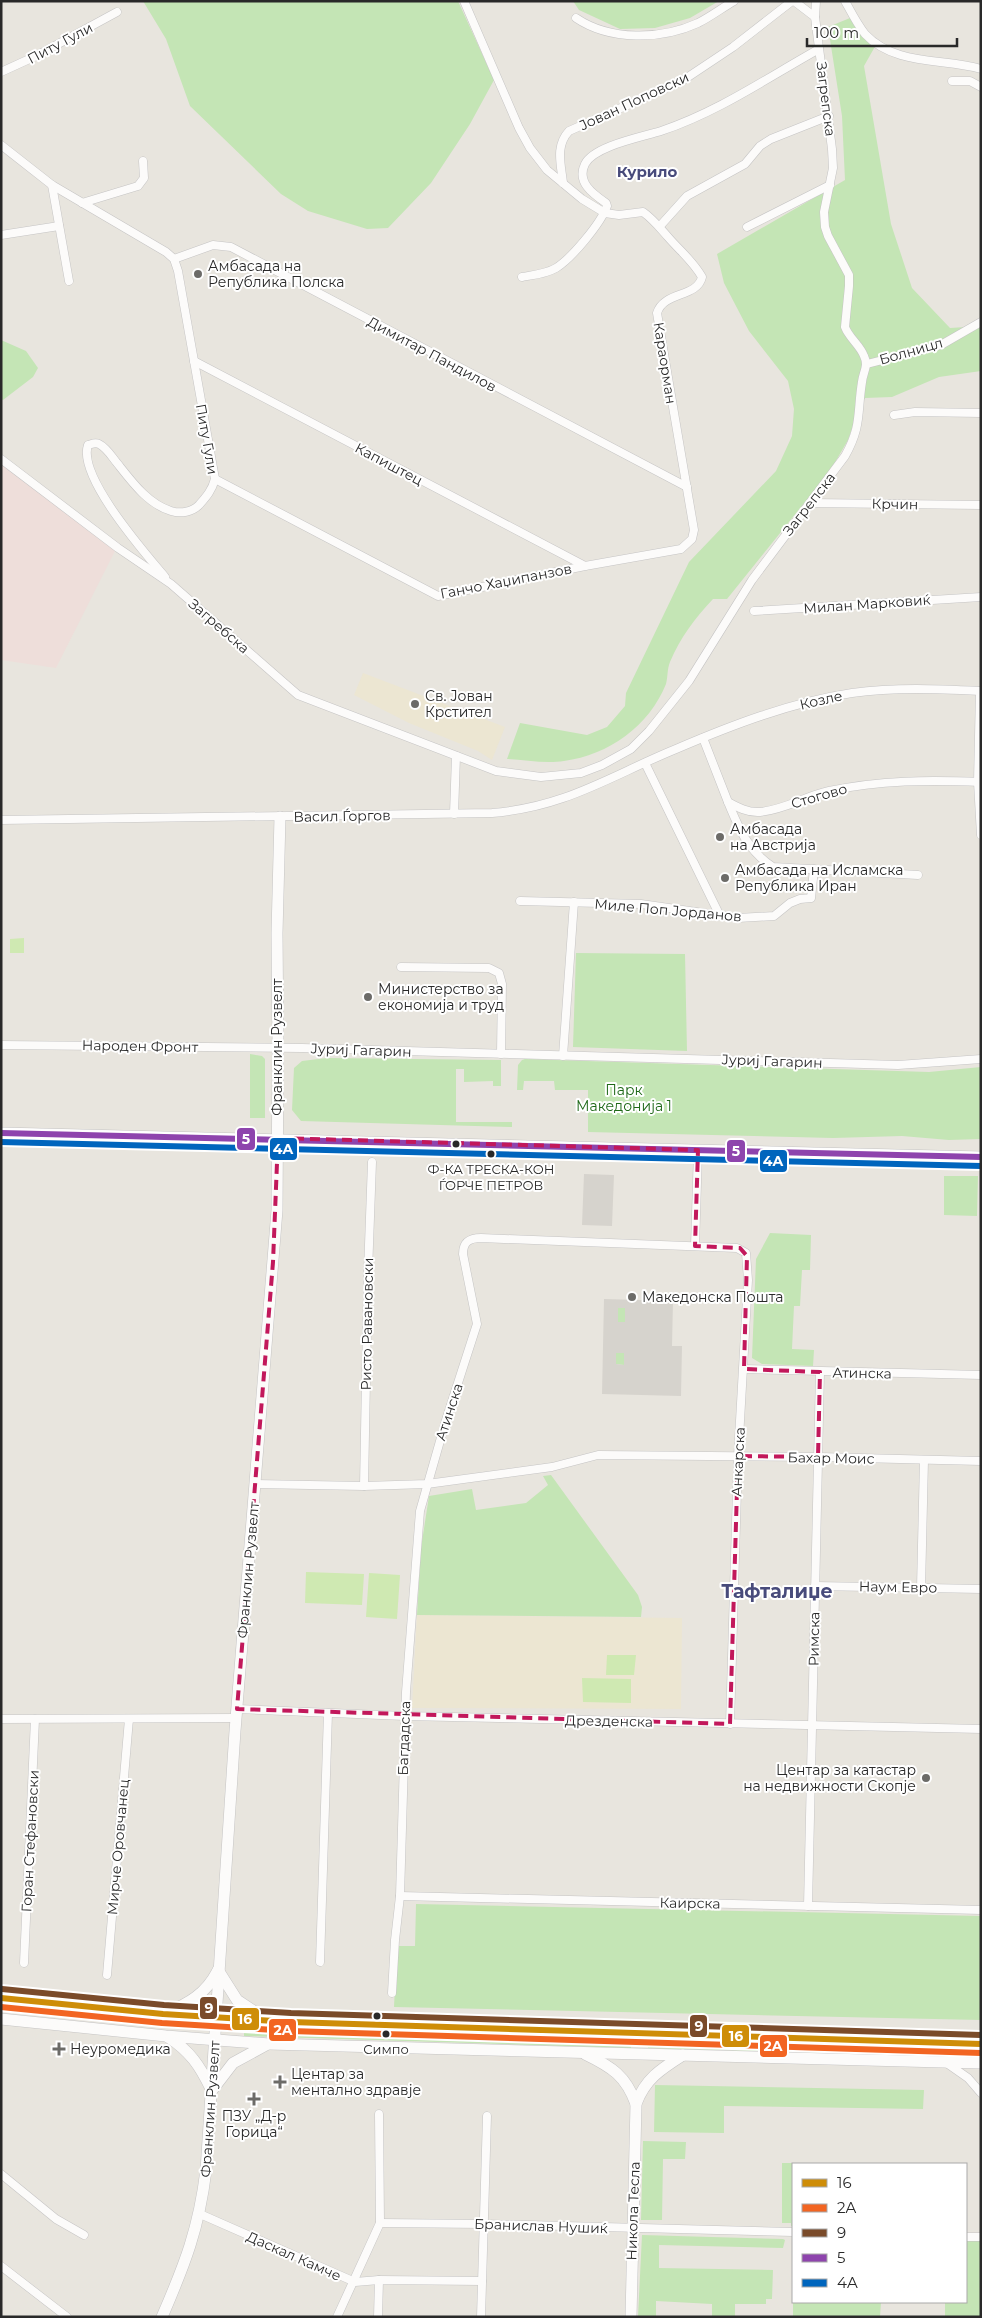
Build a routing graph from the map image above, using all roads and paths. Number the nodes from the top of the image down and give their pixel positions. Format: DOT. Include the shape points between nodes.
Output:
graph roads {
  1 [pos="464,1"];
  2 [pos="734,1"];
  3 [pos="793,1"];
  4 [pos="816,1"];
  5 [pos="845,1"];
  6 [pos="118,12"];
  7 [pos="815,16"];
  8 [pos="576,18"];
  9 [pos="820,49"];
  10 [pos="981,69"];
  11 [pos="1,72"];
  12 [pos="952,81"];
  13 [pos="981,87"];
  14 [pos="829,116"];
  15 [pos="1,145"];
  16 [pos="143,161"];
  17 [pos="563,183"];
  18 [pos="52,185"];
  19 [pos="830,185"];
  20 [pos="82,203"];
  21 [pos="605,213"];
  22 [pos="59,226"];
  23 [pos="660,226"];
  24 [pos="747,226"];
  25 [pos="1,235"];
  26 [pos="174,260"];
  27 [pos="522,277"];
  28 [pos="69,281"];
  29 [pos="981,322"];
  30 [pos="194,362"];
  31 [pos="867,364"];
  32 [pos="981,413"];
  33 [pos="894,415"];
  34 [pos="1,459"];
  35 [pos="215,479"];
  36 [pos="687,487"];
  37 [pos="810,502"];
  38 [pos="981,505"];
  39 [pos="694,530"];
  40 [pos="585,566"];
  41 [pos="172,584"];
  42 [pos="981,597"];
  43 [pos="754,611"];
  44 [pos="980,691"];
  45 [pos="703,738"];
  46 [pos="670,751"];
  47 [pos="456,756"];
  48 [pos="645,763"];
  49 [pos="979,782"];
  50 [pos="728,802"];
  51 [pos="454,814"];
  52 [pos="280,816"];
  53 [pos="1,820"];
  54 [pos="981,835"];
  55 [pos="814,869"];
  56 [pos="918,875"];
  57 [pos="520,901"];
  58 [pos="574,902"];
  59 [pos="720,916"];
  60 [pos="400,967"];
  61 [pos="1,1044"];
  62 [pos="278,1048"];
  63 [pos="501,1054"];
  64 [pos="564,1056"];
  65 [pos="981,1059"];
  66 [pos="1,1133"];
  67 [pos="278,1138"];
  68 [pos="698,1150"];
  69 [pos="981,1157"];
  70 [pos="372,1162"];
  71 [pos="695,1246"];
  72 [pos="473,1340"];
  73 [pos="744,1370"];
  74 [pos="820,1372"];
  75 [pos="981,1375"];
  76 [pos="738,1456"];
  77 [pos="818,1457"];
  78 [pos="924,1460"];
  79 [pos="981,1461"];
  80 [pos="255,1484"];
  81 [pos="427,1484"];
  82 [pos="364,1486"];
  83 [pos="815,1586"];
  84 [pos="921,1588"];
  85 [pos="981,1589"];
  86 [pos="328,1713"];
  87 [pos="237,1714"];
  88 [pos="405,1716"];
  89 [pos="1,1719"];
  90 [pos="36,1719"];
  91 [pos="129,1719"];
  92 [pos="730,1724"];
  93 [pos="812,1726"];
  94 [pos="981,1729"];
  95 [pos="400,1896"];
  96 [pos="808,1906"];
  97 [pos="981,1910"];
  98 [pos="320,1962"];
  99 [pos="24,1963"];
  100 [pos="218,1970"];
  101 [pos="107,1975"];
  102 [pos="392,1993"];
  103 [pos="1,1998"];
  104 [pos="163,2014"];
  105 [pos="216,2018"];
  106 [pos="1,2019"];
  107 [pos="270,2021"];
  108 [pos="166,2036"];
  109 [pos="214,2040"];
  110 [pos="269,2044"];
  111 [pos="981,2044"];
  112 [pos="581,2053"];
  113 [pos="683,2055"];
  114 [pos="941,2062"];
  115 [pos="981,2063"];
  116 [pos="212,2091"];
  117 [pos="981,2094"];
  118 [pos="636,2104"];
  119 [pos="379,2114"];
  120 [pos="486,2116"];
  121 [pos="1,2174"];
  122 [pos="200,2214"];
  123 [pos="380,2223"];
  124 [pos="484,2224"];
  125 [pos="633,2228"];
  126 [pos="792,2232"];
  127 [pos="84,2235"];
  128 [pos="967,2237"];
  129 [pos="981,2237"];
  130 [pos="1,2266"];
  131 [pos="379,2280"];
  132 [pos="482,2281"];
  133 [pos="354,2282"];
  134 [pos="67,2317"];
  135 [pos="162,2317"];
  136 [pos="337,2317"];
  137 [pos="378,2317"];
  138 [pos="481,2317"];
  139 [pos="631,2317"];
  1 -- 17 [label="street, Караорман" via="519,128 547,170"];
  2 -- 8 [label="street" via="698,23 659,34 612,33"];
  3 -- 7 [label="street"];
  3 -- 17 [label="street, Јован Поповски" via="682,81 569,130 559,152"];
  4 -- 7 [label="street, Загрепска"];
  5 -- 10 [label="street" via="864,32 883,47 922,60"];
  6 -- 11 [label="street, Питу Гули"];
  7 -- 9 [label="street, Загрепска"];
  9 -- 14 [label="street, Загрепска"];
  9 -- 21 [label="street" via="719,108 592,156 584,168 584,182 606,203"];
  12 -- 13 [label="street" via="970,81"];
  14 -- 19 [label="street, Загрепска"];
  14 -- 23 [label="street" via="760,146 745,164 687,196"];
  15 -- 18 [label="street"];
  16 -- 20 [label="street" via="144,178 138,186"];
  17 -- 21 [label="street, Караорман"];
  18 -- 20 [label="street"];
  18 -- 22 [label="street"];
  19 -- 24 [label="street"];
  19 -- 31 [label="street, Загрепска" via="824,212 825,226 848,275 844,322 847,334"];
  20 -- 26 [label="street" via="166,252"];
  21 -- 23 [label="street, Караорман" via="643,212"];
  21 -- 27 [label="street" via="578,248 556,268"];
  22 -- 25 [label="street"];
  22 -- 28 [label="street"];
  23 -- 36 [label="street, Караорман" via="702,276 693,289 663,302 657,313"];
  26 -- 30 [label="street, Питу Гули"];
  26 -- 36 [label="street, Димитар Пандилов" via="213,245 231,247"];
  29 -- 31 [label="street, Болницл" via="933,348"];
  30 -- 35 [label="street, Питу Гули"];
  30 -- 40 [label="street, Капиштец"];
  31 -- 37 [label="street, Загрепска" via="855,438 837,468"];
  32 -- 33 [label="street" via="915,412"];
  34 -- 41 [label="street, Загребска" via="118,548"];
  35 -- 40 [label="street, Ганчо Хаџипанзов" via="438,596"];
  35 -- 41 [label="street, Питу Гули" via="212,490 196,508 177,512 155,503 138,489 106,450 96,443 88,446 89,467 116,515"];
  36 -- 39 [label="street, Караорман"];
  37 -- 38 [label="street, Крчин"];
  37 -- 47 [label="street, Загрепска" via="752,580 689,681 649,731 630,749 602,766 561,776 514,775"];
  39 -- 40 [label="street, Ганчо Хаџипанзов" via="692,539 681,549"];
  41 -- 47 [label="street, Загребска" via="298,695"];
  42 -- 43 [label="street, Милан Марковиќ"];
  44 -- 45 [label="street, Козле" via="892,689 852,693 795,706"];
  44 -- 49 [label="street"];
  45 -- 46 [label="street, Козле"];
  45 -- 50 [label="street"];
  46 -- 48 [label="street, Васил Ѓоргов"];
  47 -- 51 [label="street"];
  48 -- 51 [label="street, Васил Ѓоргов" via="598,786 550,803 518,811"];
  48 -- 59 [label="street"];
  49 -- 50 [label="street, Стогово" via="921,780 870,783 822,793 770,811 744,810"];
  49 -- 54 [label="street"];
  50 -- 55 [label="street" via="745,840 758,858 773,867"];
  51 -- 52 [label="street, Васил Ѓоргов"];
  52 -- 53 [label="street, Васил Ѓоргов"];
  52 -- 62 [label="street, Франклин Рузвелт" via="276,933"];
  55 -- 56 [label="street"];
  55 -- 59 [label="street, Миле Поп Јорданов" via="812,898 790,903 774,916"];
  57 -- 58 [label="street, Миле Поп Јорданов"];
  58 -- 59 [label="street, Миле Поп Јорданов" via="641,904"];
  58 -- 64 [label="street"];
  60 -- 63 [label="street" via="488,968 499,973 502,984"];
  61 -- 62 [label="street, Народен Фронт"];
  62 -- 63 [label="street, Јуриј Гагарин"];
  62 -- 67 [label="street, Франклин Рузвелт"];
  63 -- 64 [label="street, Јуриј Гагарин"];
  64 -- 65 [label="street, Јуриј Гагарин" via="898,1065"];
  66 -- 67 [label="street"];
  67 -- 68 [label="street"];
  67 -- 80 [label="street, Франклин Рузвелт" via="276,1219"];
  68 -- 69 [label="street"];
  68 -- 71 [label="street"];
  70 -- 82 [label="street, Ристо Равановски"];
  71 -- 72 [label="street, Анкарска" via="469,1240 463,1251 477,1322"];
  71 -- 73 [label="street, Анкарска" via="740,1248 746,1253"];
  72 -- 81 [label="street, Атинска"];
  73 -- 74 [label="street, Атинска"];
  73 -- 76 [label="street, Анкарска"];
  74 -- 75 [label="street, Атинска"];
  74 -- 77 [label="street, Римска"];
  76 -- 77 [label="street, Бахар Моис"];
  76 -- 81 [label="street, Бахар Моис" via="598,1455 552,1467"];
  76 -- 92 [label="street, Анкарска"];
  77 -- 78 [label="street, Бахар Моис"];
  77 -- 83 [label="street, Римска"];
  78 -- 79 [label="street, Бахар Моис"];
  78 -- 84 [label="street"];
  80 -- 82 [label="street, Бахар Моис"];
  80 -- 87 [label="street, Франклин Рузвелт"];
  81 -- 82 [label="street, Бахар Моис"];
  81 -- 88 [label="street, Багдадска" via="420,1511"];
  83 -- 84 [label="street, Наум Евро"];
  83 -- 93 [label="street, Римска"];
  84 -- 85 [label="street, Наум Евро"];
  86 -- 87 [label="street, Дрезденска"];
  86 -- 88 [label="street, Дрезденска"];
  86 -- 98 [label="street"];
  87 -- 91 [label="street, Дрезденска"];
  87 -- 100 [label="street, Франклин Рузвелт"];
  88 -- 92 [label="street, Дрезденска"];
  88 -- 95 [label="street, Багдадска"];
  89 -- 90 [label="street, Дрезденска"];
  90 -- 91 [label="street, Дрезденска"];
  90 -- 99 [label="street, Горан Стефановски"];
  91 -- 101 [label="street, Мирче Оровчанец"];
  92 -- 93 [label="street, Дрезденска"];
  93 -- 94 [label="street, Дрезденска"];
  93 -- 96 [label="street, Римска"];
  95 -- 96 [label="street, Каирска"];
  95 -- 102 [label="street, Багдадска"];
  96 -- 97 [label="street, Каирска"];
  100 -- 104 [label="street" via="211,1983 195,1999"];
  100 -- 105 [label="street, Франклин Рузвелт"];
  100 -- 107 [label="street" via="237,2000"];
  103 -- 104 [label="street"];
  104 -- 105 [label="street"];
  105 -- 107 [label="street"];
  105 -- 109 [label="street, Франклин Рузвелт"];
  106 -- 108 [label="street"];
  107 -- 111 [label="street"];
  108 -- 109 [label="street"];
  108 -- 116 [label="street" via="195,2059"];
  109 -- 110 [label="street"];
  109 -- 116 [label="street, Франклин Рузвелт"];
  110 -- 112 [label="street"];
  110 -- 116 [label="street" via="233,2063"];
  112 -- 113 [label="street"];
  112 -- 118 [label="street, Никола Тесла" via="602,2062 622,2077"];
  113 -- 114 [label="street"];
  113 -- 118 [label="street, Никола Тесла" via="650,2078"];
  114 -- 115 [label="street"];
  114 -- 117 [label="street" via="961,2072"];
  116 -- 122 [label="street, Франклин Рузвелт"];
  118 -- 125 [label="street, Никола Тесла"];
  119 -- 123 [label="street"];
  120 -- 124 [label="street"];
  121 -- 127 [label="street" via="56,2219"];
  122 -- 133 [label="street, Даскал Камче"];
  122 -- 135 [label="street, Франклин Рузвелт" via="193,2242"];
  123 -- 124 [label="street, Бранислав Нушиќ"];
  123 -- 133 [label="street"];
  124 -- 125 [label="street, Бранислав Нушиќ"];
  124 -- 132 [label="street"];
  125 -- 126 [label="street, Бранислав Нушиќ"];
  125 -- 139 [label="street, Никола Тесла"];
  128 -- 129 [label="street"];
  130 -- 134 [label="street"];
  131 -- 132 [label="street, Даскал Камче"];
  131 -- 133 [label="street, Даскал Камче"];
  131 -- 137 [label="street"];
  132 -- 138 [label="street"];
  133 -- 136 [label="street"];
}
